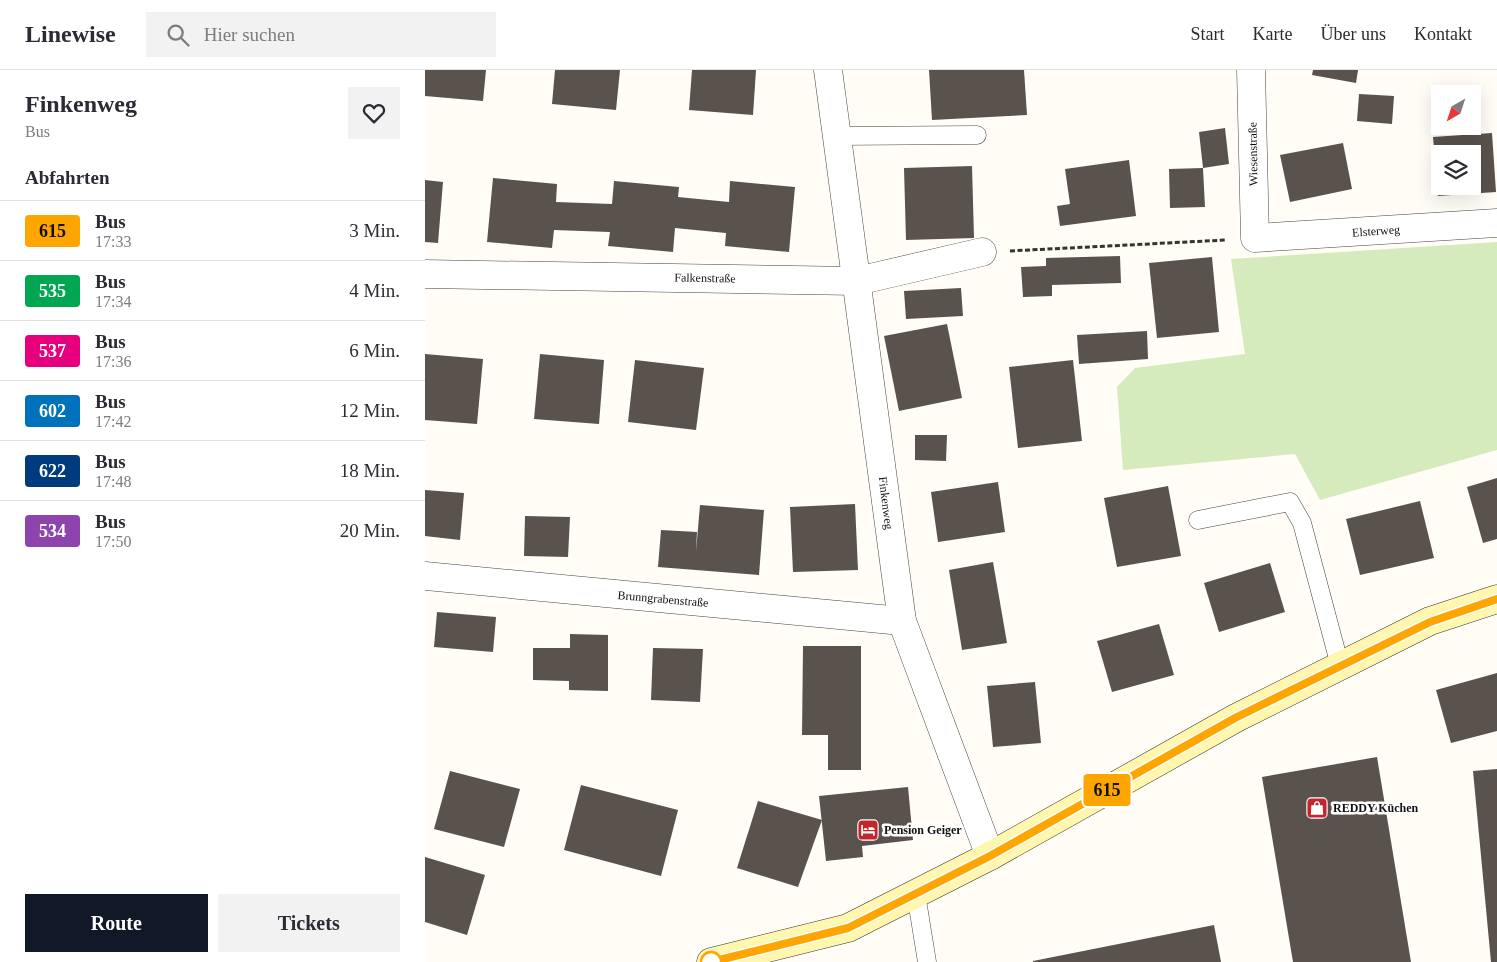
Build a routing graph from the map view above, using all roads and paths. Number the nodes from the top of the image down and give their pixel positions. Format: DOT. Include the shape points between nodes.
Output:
graph roads {
  1 [pos="828,70"];
  2 [pos="1251,70"];
  3 [pos="977,135"];
  4 [pos="837,136"];
  5 [pos="1497,223"];
  6 [pos="1255,238"];
  7 [pos="982,252"];
  8 [pos="425,274"];
  9 [pos="857,281"];
  10 [pos="1198,520"];
  11 [pos="425,576"];
  12 [pos="1497,599"];
  13 [pos="902,622"];
  14 [pos="1340,666"];
  15 [pos="990,856"];
  16 [pos="915,894"];
  17 [pos="711,962"];
  18 [pos="927,962"];
  1 -- 4 [label="street, Finkenweg"];
  2 -- 6 [label="street, Wiesenstraße"];
  3 -- 4 [label="lane"];
  4 -- 9 [label="street, Finkenweg"];
  5 -- 6 [label="street, Elsterweg"];
  6 -- 7 [label="path"];
  7 -- 9 [label="street, Falkenstraße"];
  8 -- 9 [label="street, Falkenstraße"];
  9 -- 13 [label="street, Finkenweg"];
  10 -- 14 [label="lane" via="1290,502 1302,523"];
  11 -- 13 [label="street, Brunngrabenstraße"];
  12 -- 14 [label="street" via="1430,622"];
  13 -- 15 [label="street, Finkenweg"];
  14 -- 15 [label="street" via="1235,718"];
  15 -- 16 [label="street"];
  16 -- 17 [label="street" via="848,928"];
  16 -- 18 [label="lane"];
}
